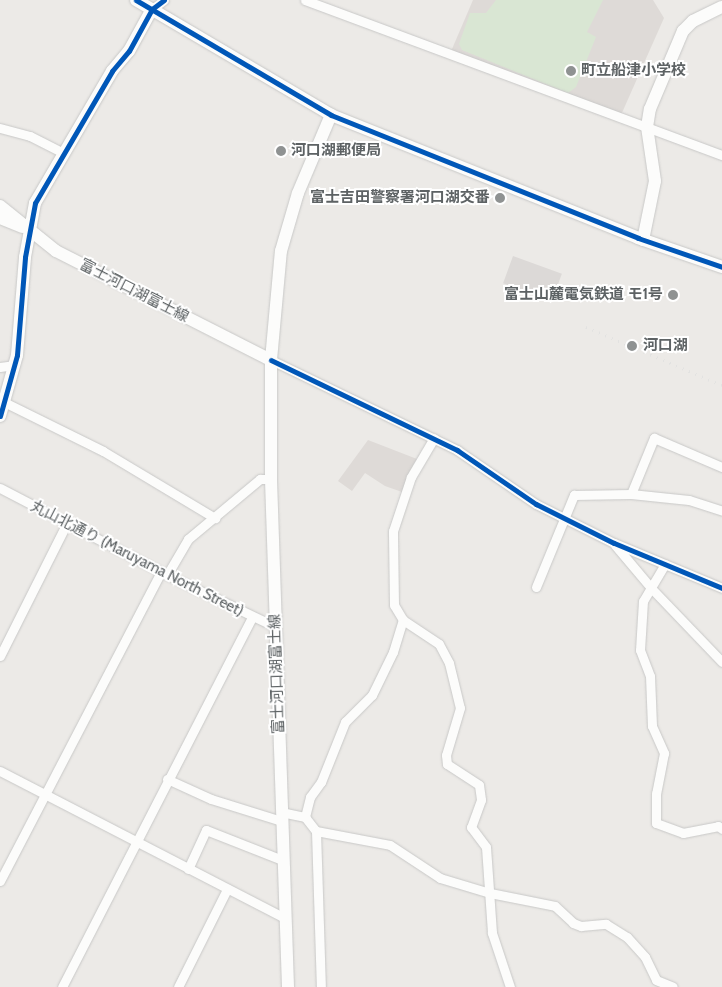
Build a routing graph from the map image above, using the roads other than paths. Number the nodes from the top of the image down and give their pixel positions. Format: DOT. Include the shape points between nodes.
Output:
graph roads {
  1 [pos="136,0"];
  2 [pos="164,0"];
  3 [pos="305,0"];
  4 [pos="152,5"];
  5 [pos="722,7"];
  6 [pos="331,115"];
  7 [pos="648,127"];
  8 [pos="0,128"];
  9 [pos="58,150"];
  10 [pos="722,155"];
  11 [pos="0,206"];
  12 [pos="0,218"];
  13 [pos="29,230"];
  14 [pos="643,240"];
  15 [pos="722,267"];
  16 [pos="271,360"];
  17 [pos="15,365"];
  18 [pos="0,367"];
  19 [pos="6,403"];
  20 [pos="0,416"];
  21 [pos="434,438"];
  22 [pos="722,467"];
  23 [pos="271,479"];
  24 [pos="0,488"];
  25 [pos="631,494"];
  26 [pos="722,511"];
  27 [pos="215,518"];
  28 [pos="564,518"];
  29 [pos="67,523"];
  30 [pos="614,543"];
  31 [pos="665,564"];
  32 [pos="164,574"];
  33 [pos="536,587"];
  34 [pos="722,588"];
  35 [pos="652,589"];
  36 [pos="252,618"];
  37 [pos="404,620"];
  38 [pos="276,627"];
  39 [pos="0,656"];
  40 [pos="722,662"];
  41 [pos="0,771"];
  42 [pos="168,779"];
  43 [pos="43,793"];
  44 [pos="281,817"];
  45 [pos="305,817"];
  46 [pos="722,829"];
  47 [pos="316,831"];
  48 [pos="135,842"];
  49 [pos="282,860"];
  50 [pos="188,869"];
  51 [pos="0,881"];
  52 [pos="226,889"];
  53 [pos="490,893"];
  54 [pos="285,918"];
  55 [pos="62,987"];
  56 [pos="178,987"];
  57 [pos="288,987"];
  58 [pos="321,987"];
  59 [pos="510,987"];
  60 [pos="673,987"];
  1 -- 4 [label="street"];
  2 -- 4 [label="street"];
  3 -- 7 [label="street"];
  4 -- 6 [label="street"];
  4 -- 13 [label="street" via="129,51 112,71 35,203"];
  5 -- 7 [label="street" via="693,21 683,31 650,110"];
  6 -- 14 [label="street"];
  6 -- 16 [label="street, 富士河口湖富士線" via="298,193 281,251"];
  7 -- 10 [label="street"];
  7 -- 14 [label="street" via="655,181"];
  8 -- 9 [label="street" via="30,136"];
  11 -- 13 [label="street, 富士河口湖富士線"];
  12 -- 13 [label="street, 富士河口湖富士線"];
  13 -- 16 [label="street, 富士河口湖富士線" via="56,251"];
  13 -- 17 [label="street"];
  14 -- 15 [label="street"];
  16 -- 21 [label="street"];
  16 -- 23 [label="street, 富士河口湖富士線"];
  17 -- 18 [label="street"];
  17 -- 19 [label="street"];
  19 -- 20 [label="street"];
  19 -- 27 [label="street" via="104,451"];
  21 -- 28 [label="street" via="457,450 528,500"];
  21 -- 37 [label="street" via="411,477 393,531 394,605"];
  22 -- 25 [label="street" via="654,438"];
  23 -- 27 [label="street" via="260,479"];
  23 -- 38 [label="street, 富士河口湖富士線"];
  24 -- 29 [label="street, 丸山北通り (Maruyama North Street)"];
  25 -- 26 [label="street" via="689,500"];
  25 -- 28 [label="street" via="574,495"];
  27 -- 32 [label="street" via="188,539"];
  28 -- 30 [label="street"];
  28 -- 33 [label="street"];
  29 -- 32 [label="street, 丸山北通り (Maruyama North Street)"];
  29 -- 39 [label="street"];
  30 -- 31 [label="street"];
  30 -- 35 [label="street"];
  31 -- 34 [label="street"];
  31 -- 35 [label="street"];
  32 -- 36 [label="street, 丸山北通り (Maruyama North Street)"];
  32 -- 43 [label="street"];
  35 -- 40 [label="street"];
  35 -- 46 [label="street" via="643,601 640,650 650,676 652,726 664,753 656,794 656,823 683,833 718,826"];
  36 -- 38 [label="street, 丸山北通り (Maruyama North Street)"];
  36 -- 42 [label="street"];
  37 -- 45 [label="street" via="378,686 345,722 321,782 310,797"];
  37 -- 53 [label="street" via="439,644 449,663 460,708 446,755 447,764 479,785 481,800 471,827 486,847"];
  38 -- 44 [label="street, 富士河口湖富士線"];
  41 -- 43 [label="street"];
  42 -- 44 [label="street" via="212,799"];
  42 -- 48 [label="street"];
  43 -- 48 [label="street"];
  43 -- 51 [label="street"];
  44 -- 45 [label="street"];
  44 -- 49 [label="street, 富士河口湖富士線"];
  45 -- 47 [label="street"];
  47 -- 53 [label="street" via="390,846 440,878"];
  47 -- 58 [label="street"];
  48 -- 50 [label="street"];
  48 -- 55 [label="street"];
  49 -- 50 [label="street" via="206,830"];
  49 -- 54 [label="street, 富士河口湖富士線"];
  50 -- 52 [label="street"];
  52 -- 54 [label="street"];
  52 -- 56 [label="street"];
  53 -- 59 [label="street" via="492,933"];
  53 -- 60 [label="street" via="555,906 581,926 606,924 626,937 645,957 656,980"];
  54 -- 57 [label="street, 富士河口湖富士線"];
}
